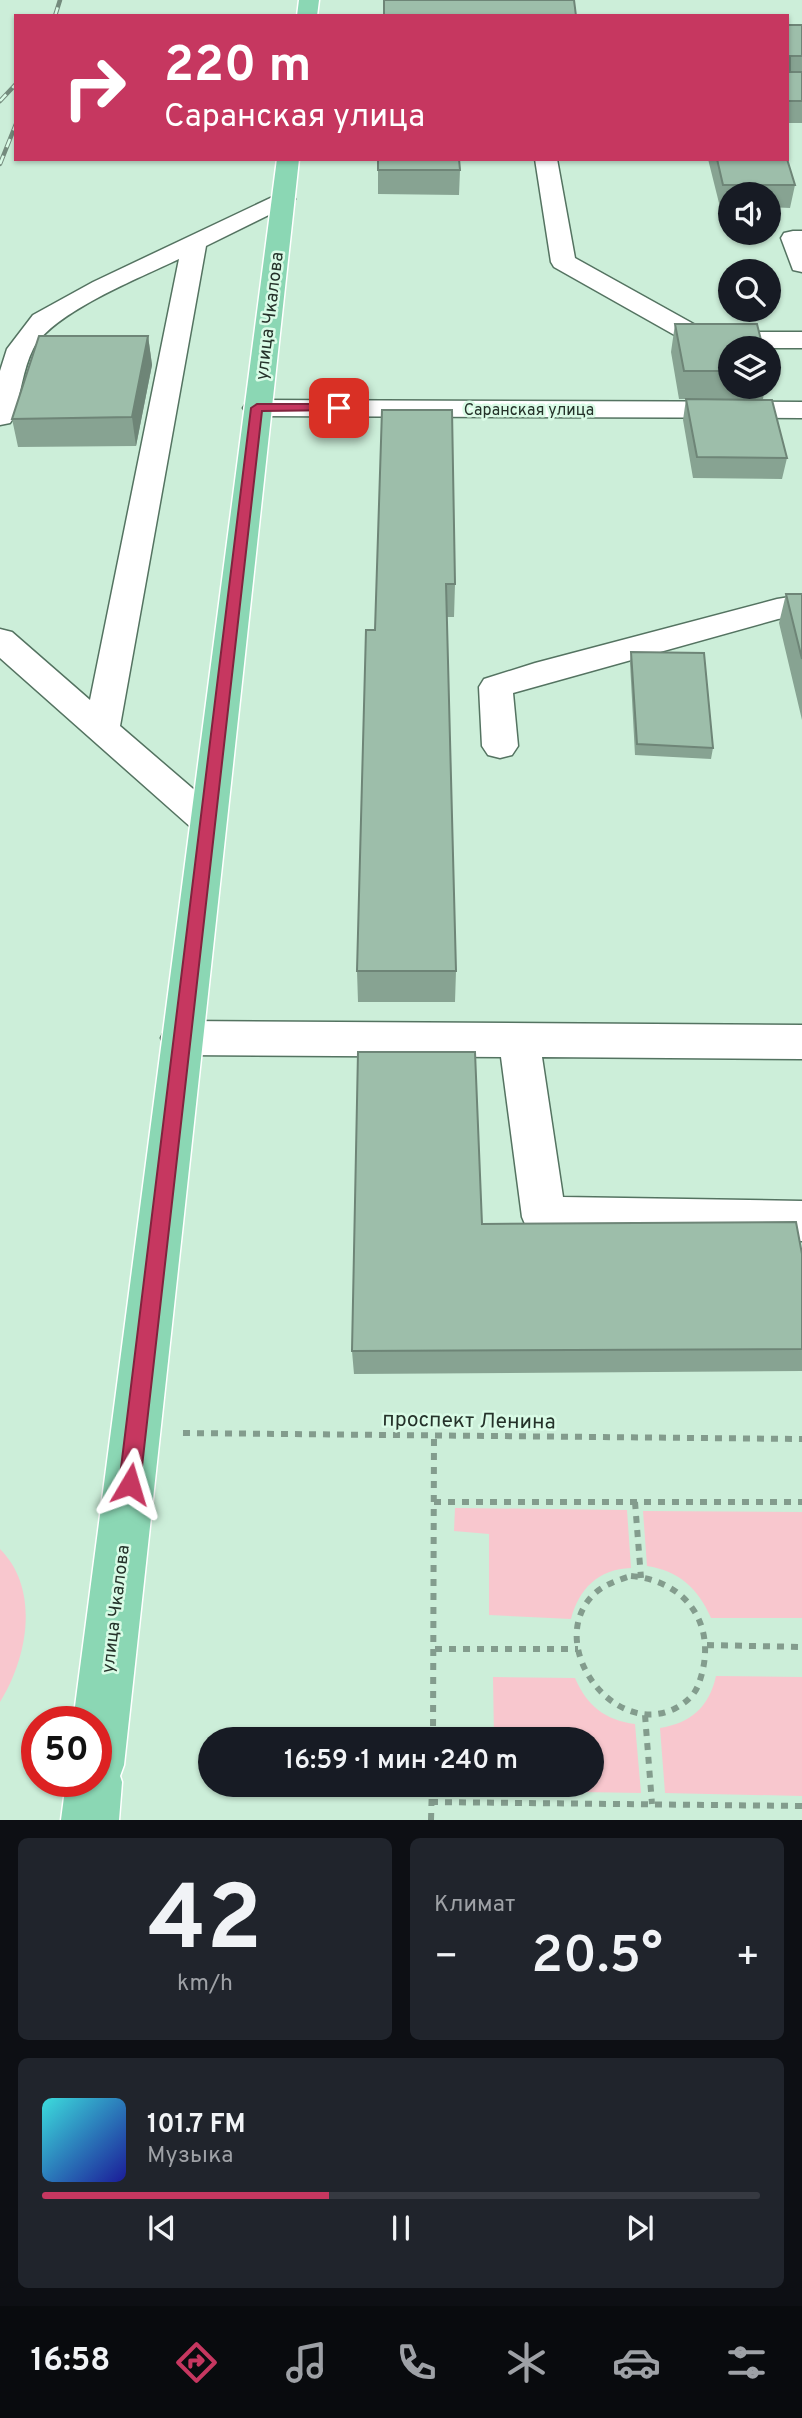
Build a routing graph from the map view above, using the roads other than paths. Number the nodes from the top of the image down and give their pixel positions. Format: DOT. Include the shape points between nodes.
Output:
graph roads {
  1 [pos="288,161"];
  2 [pos="546,161"];
  3 [pos="283,199"];
  4 [pos="802,237"];
  5 [pos="194,244"];
  6 [pos="802,265"];
  7 [pos="802,340"];
  8 [pos="257,408"];
  9 [pos="802,410"];
  10 [pos="0,417"];
  11 [pos="802,605"];
  12 [pos="0,640"];
  13 [pos="102,729"];
  14 [pos="500,746"];
  15 [pos="207,821"];
  16 [pos="182,1038"];
  17 [pos="519,1040"];
  18 [pos="802,1042"];
  19 [pos="802,1221"];
  20 [pos="103,1706"];
  21 [pos="92,1797"];
  22 [pos="90,1819"];
  1 -- 3 [label="main road, улица Чкалова"];
  2 -- 7 [label="street" via="564,262 703,340"];
  3 -- 5 [label="street"];
  3 -- 8 [label="main road, улица Чкалова"];
  4 -- 6 [label="street" via="793,237"];
  5 -- 10 [label="street" via="42,321 20,349"];
  5 -- 13 [label="street"];
  8 -- 9 [label="street, Саранская улица"];
  8 -- 15 [label="main road, улица Чкалова"];
  11 -- 14 [label="street" via="496,687"];
  12 -- 13 [label="street"];
  13 -- 15 [label="street"];
  15 -- 16 [label="main road, улица Чкалова"];
  16 -- 17 [label="street"];
  16 -- 20 [label="main road, улица Чкалова"];
  17 -- 18 [label="street"];
  17 -- 19 [label="street" via="544,1217"];
  21 -- 22 [label="main road"];
}
